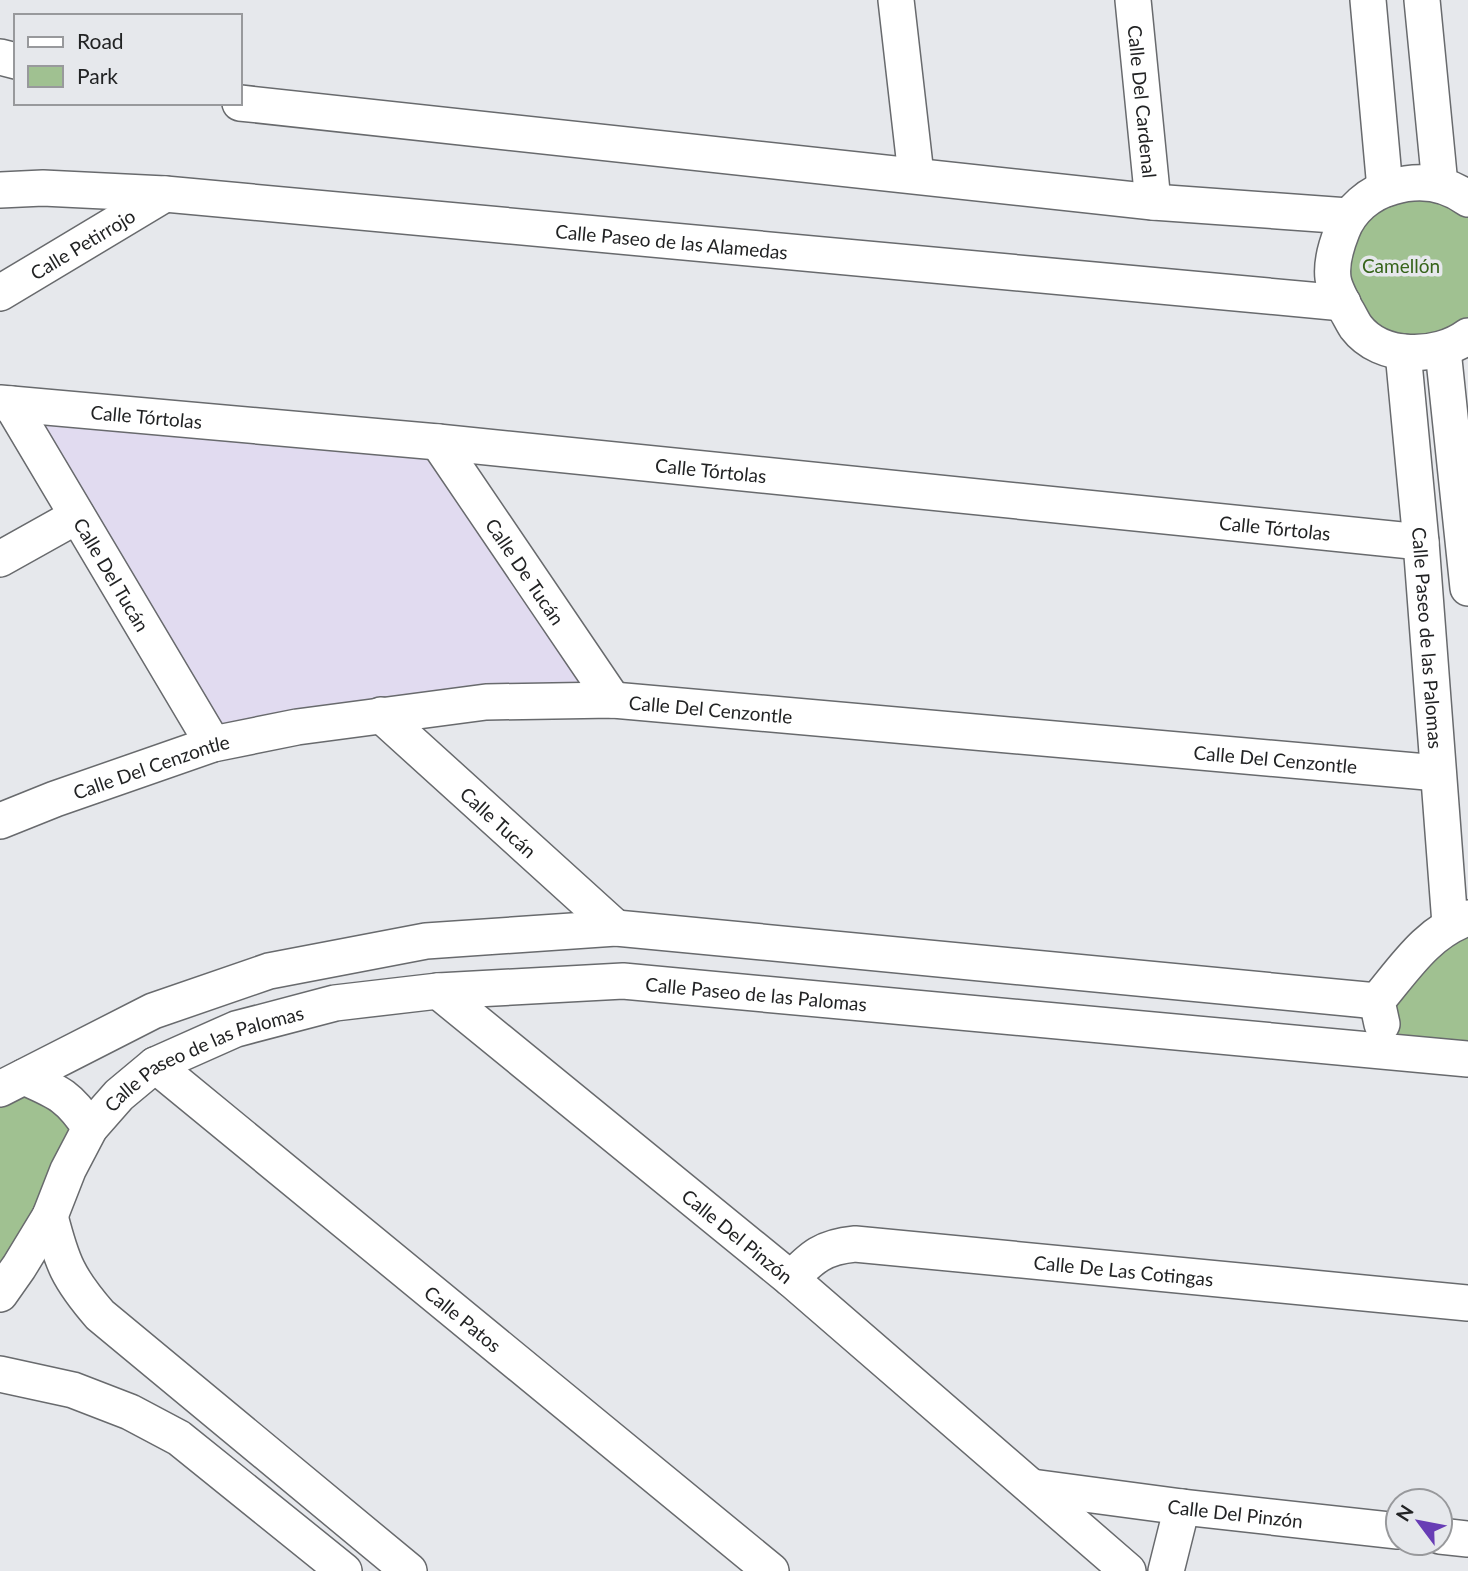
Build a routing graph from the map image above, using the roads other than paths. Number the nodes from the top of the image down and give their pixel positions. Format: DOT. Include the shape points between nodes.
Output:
graph roads {
  1 [pos="896,0"];
  2 [pos="1133,0"];
  3 [pos="1368,0"];
  4 [pos="1422,0"];
  5 [pos="242,103"];
  6 [pos="916,175"];
  7 [pos="1385,189"];
  8 [pos="0,190"];
  9 [pos="1454,192"];
  10 [pos="165,194"];
  11 [pos="1153,202"];
  12 [pos="1348,216"];
  13 [pos="0,293"];
  14 [pos="1343,303"];
  15 [pos="1456,343"];
  16 [pos="1403,352"];
  17 [pos="6,404"];
  18 [pos="438,442"];
  19 [pos="76,516"];
  20 [pos="1466,541"];
  21 [pos="1421,542"];
  22 [pos="0,559"];
  23 [pos="1468,588"];
  24 [pos="614,699"];
  25 [pos="382,715"];
  26 [pos="213,744"];
  27 [pos="1438,773"];
  28 [pos="0,821"];
  29 [pos="1459,921"];
  30 [pos="616,928"];
  31 [pos="438,991"];
  32 [pos="1377,1001"];
  33 [pos="1400,1052"];
  34 [pos="1468,1059"];
  35 [pos="155,1065"];
  36 [pos="12,1083"];
  37 [pos="90,1128"];
  38 [pos="50,1216"];
  39 [pos="791,1279"];
  40 [pos="0,1294"];
  41 [pos="1468,1303"];
  42 [pos="0,1374"];
  43 [pos="1032,1487"];
  44 [pos="1182,1507"];
  45 [pos="1384,1529"];
  46 [pos="344,1571"];
  47 [pos="409,1571"];
  48 [pos="771,1571"];
  49 [pos="1128,1571"];
  50 [pos="1166,1571"];
  1 -- 6 [label="street"];
  2 -- 11 [label="street, Calle Del Cardenal"];
  3 -- 7 [label="street"];
  4 -- 9 [label="street"];
  5 -- 6 [label="street"];
  6 -- 11 [label="street"];
  7 -- 9 [label="street" via="1421,182"];
  7 -- 12 [label="street"];
  8 -- 10 [label="street, Calle Paseo de las Alamedas"];
  10 -- 13 [label="street, Calle Petirrojo"];
  10 -- 14 [label="street, Calle Paseo de las Alamedas"];
  11 -- 12 [label="street"];
  12 -- 14 [label="street" via="1334,251 1333,279"];
  14 -- 16 [label="street" via="1357,328 1378,344"];
  15 -- 16 [label="street" via="1423,353"];
  15 -- 20 [label="street"];
  16 -- 21 [label="street, Calle Paseo de las Palomas"];
  17 -- 18 [label="street, Calle Tórtolas"];
  17 -- 19 [label="street, Calle Del Tucán"];
  18 -- 21 [label="street, Calle Tórtolas"];
  18 -- 24 [label="street, Calle De Tucán"];
  19 -- 22 [label="street"];
  19 -- 26 [label="street, Calle Del Tucán"];
  20 -- 23 [label="street"];
  21 -- 27 [label="street, Calle Paseo de las Palomas"];
  24 -- 25 [label="street, Calle Del Cenzontle" via="486,702"];
  24 -- 27 [label="street, Calle Del Cenzontle"];
  25 -- 26 [label="street, Calle Del Cenzontle"];
  25 -- 30 [label="street, Calle Tucán"];
  26 -- 28 [label="street, Calle Del Cenzontle"];
  27 -- 29 [label="street, Calle Paseo de las Palomas"];
  29 -- 32 [label="street, Calle Paseo de las Palomas" via="1426,942"];
  30 -- 32 [label="street, Calle Paseo de las Palomas"];
  30 -- 36 [label="street, Calle Paseo de las Palomas" via="426,941 270,971 153,1011"];
  31 -- 33 [label="street, Calle Paseo de las Palomas" via="623,981"];
  31 -- 35 [label="street, Calle Paseo de las Palomas" via="335,1003 236,1029"];
  31 -- 39 [label="street, Calle Del Pinzón"];
  32 -- 33 [label="street" via="1382,1029"];
  33 -- 34 [label="street, Calle Paseo de las Palomas"];
  35 -- 37 [label="street, Calle Paseo de las Palomas" via="119,1095"];
  35 -- 48 [label="street, Calle Patos"];
  36 -- 37 [label="street, Calle Paseo de las Palomas" via="65,1096"];
  37 -- 38 [label="street, Calle Paseo de las Palomas"];
  38 -- 40 [label="street, Calle Paseo de las Palomas"];
  38 -- 47 [label="street" via="60,1258 76,1287 100,1315"];
  39 -- 41 [label="street, Calle De Las Cotingas" via="823,1251 855,1244"];
  39 -- 43 [label="street, Calle Del Pinzón"];
  42 -- 46 [label="street" via="73,1390 179,1438"];
  43 -- 44 [label="street, Calle Del Pinzón"];
  43 -- 49 [label="street, Calle Del Pinzón"];
  44 -- 45 [label="street, Calle Del Pinzón"];
  44 -- 50 [label="street"];
}
